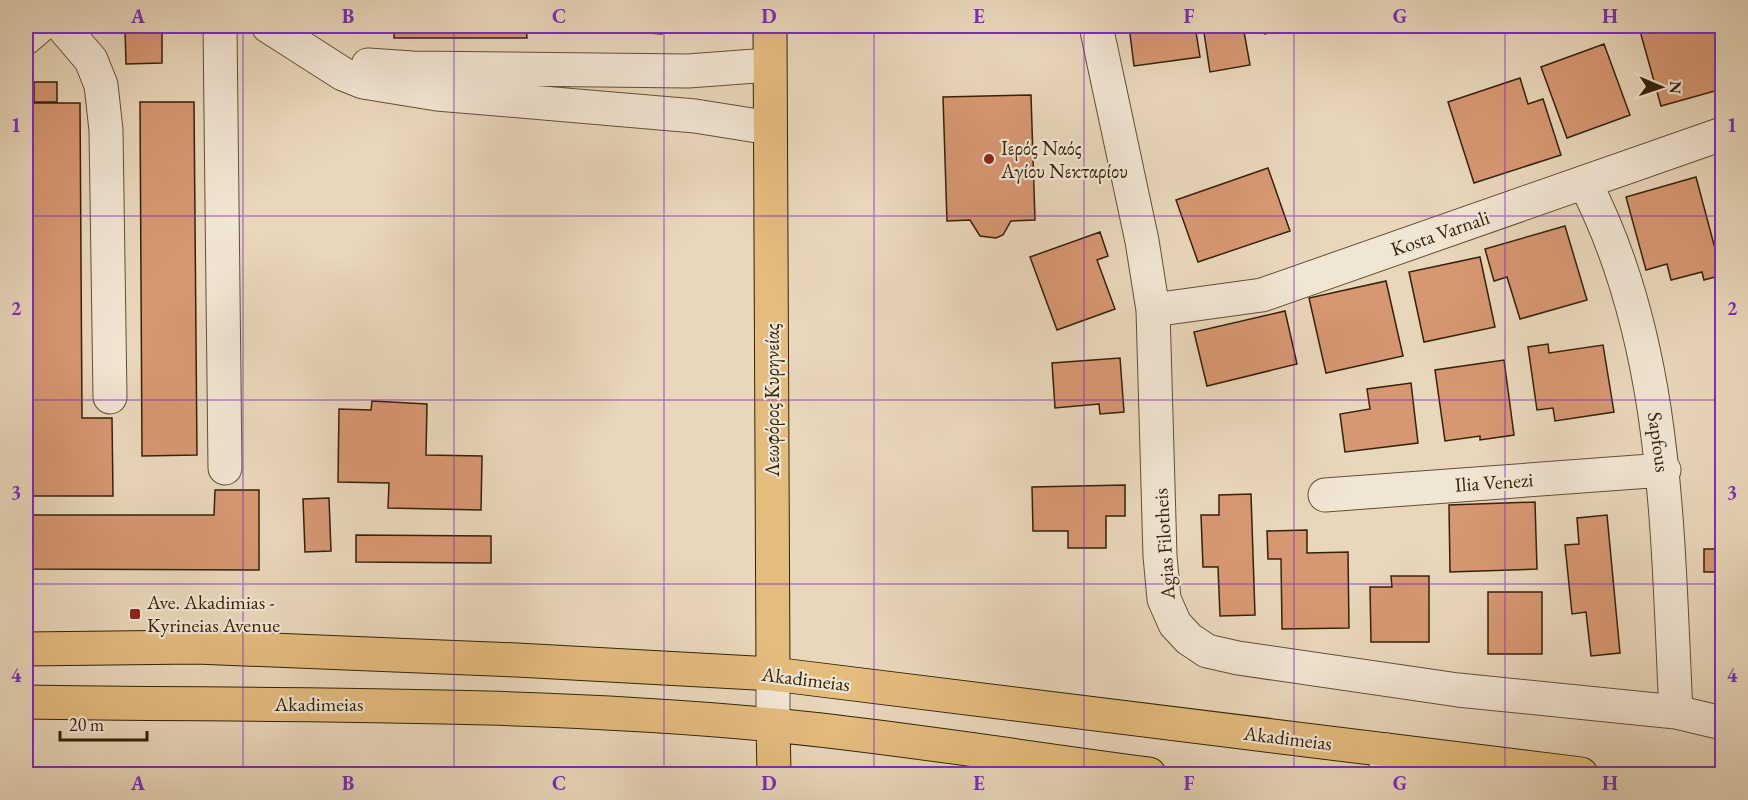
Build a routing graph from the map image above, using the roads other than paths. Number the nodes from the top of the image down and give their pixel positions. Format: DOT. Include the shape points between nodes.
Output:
graph roads {
  1 [pos="40,26"];
  2 [pos="62,26"];
  3 [pos="220,26"];
  4 [pos="268,26"];
  5 [pos="770,26"];
  6 [pos="1096,26"];
  7 [pos="26,38"];
  8 [pos="313,54"];
  9 [pos="769,65"];
  10 [pos="770,128"];
  11 [pos="1722,134"];
  12 [pos="1585,183"];
  13 [pos="1153,310"];
  14 [pos="110,397"];
  15 [pos="225,468"];
  16 [pos="1664,470"];
  17 [pos="1325,495"];
  18 [pos="26,649"];
  19 [pos="773,674"];
  20 [pos="26,702"];
  21 [pos="1676,712"];
  22 [pos="1722,723"];
  23 [pos="773,725"];
  24 [pos="1386,762"];
  25 [pos="774,774"];
  26 [pos="1149,774"];
  27 [pos="1581,774"];
  1 -- 7 [label="street"];
  2 -- 14 [label="street" via="91,60 101,85 106,130"];
  3 -- 15 [label="street"];
  4 -- 8 [label="street"];
  5 -- 9 [label="main road, Λεωφόρος Κυρηνείας"];
  6 -- 13 [label="street, Agias Filotheis"];
  8 -- 9 [label="street" via="412,68 688,71"];
  8 -- 10 [label="street" via="363,82 404,90 695,116"];
  9 -- 10 [label="main road, Λεωφόρος Κυρηνείας"];
  10 -- 19 [label="main road, Λεωφόρος Κυρηνείας"];
  11 -- 12 [label="street, Kosta Varnali"];
  12 -- 13 [label="street, Kosta Varnali" via="1262,295"];
  12 -- 16 [label="street, Sapfous" via="1600,212 1629,296 1650,375"];
  13 -- 21 [label="street, Agias Filotheis" via="1164,599 1175,624 1189,639 1207,651 1238,658 1458,690"];
  16 -- 17 [label="street, Ilia Venezi"];
  16 -- 21 [label="street, Sapfous"];
  18 -- 19 [label="main road, Akadimeias" via="196,647"];
  19 -- 23 [label="street, Λεωφόρος Κυρηνείας"];
  19 -- 24 [label="main road, Akadimeias" via="1078,714"];
  20 -- 23 [label="main road, Akadimeias" via="362,704"];
  21 -- 22 [label="street, Agias Filotheis"];
  23 -- 25 [label="main road, Λεωφόρος Κυρηνείας"];
  23 -- 26 [label="main road, Akadimeias"];
  24 -- 27 [label="main road, Akadimeias"];
}
